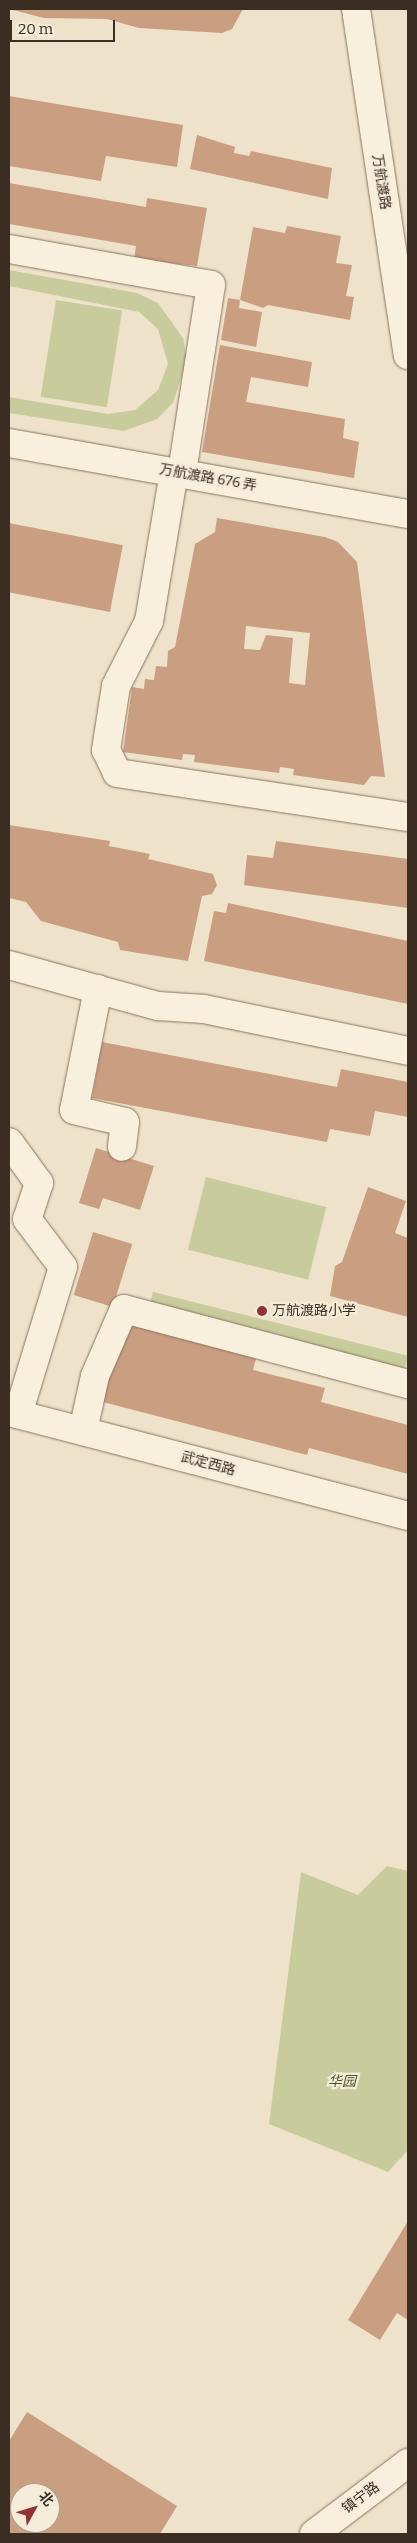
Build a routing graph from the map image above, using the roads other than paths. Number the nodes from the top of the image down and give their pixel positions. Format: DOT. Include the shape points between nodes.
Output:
graph roads {
  1 [pos="356,9"];
  2 [pos="9,249"];
  3 [pos="408,355"];
  4 [pos="9,443"];
  5 [pos="178,473"];
  6 [pos="408,514"];
  7 [pos="408,817"];
  8 [pos="9,965"];
  9 [pos="98,990"];
  10 [pos="408,1051"];
  11 [pos="9,1142"];
  12 [pos="122,1147"];
  13 [pos="408,1384"];
  14 [pos="13,1413"];
  15 [pos="82,1431"];
  16 [pos="408,1516"];
  17 [pos="408,2462"];
  18 [pos="314,2534"];
  1 -- 3 [label="street, 万航渡路"];
  2 -- 5 [label="street" via="211,285"];
  4 -- 5 [label="street, 万航渡路 676 弄"];
  5 -- 6 [label="street, 万航渡路 676 弄"];
  5 -- 7 [label="street" via="149,621 116,686 106,750 117,773"];
  8 -- 9 [label="street"];
  9 -- 10 [label="street" via="158,1006 204,1008"];
  9 -- 12 [label="street" via="74,1110 125,1122"];
  11 -- 14 [label="street" via="39,1183 27,1219 62,1268"];
  13 -- 15 [label="street" via="124,1309 95,1376"];
  14 -- 15 [label="street, 武定西路"];
  15 -- 16 [label="street, 武定西路"];
  17 -- 18 [label="street, 镇宁路"];
}
